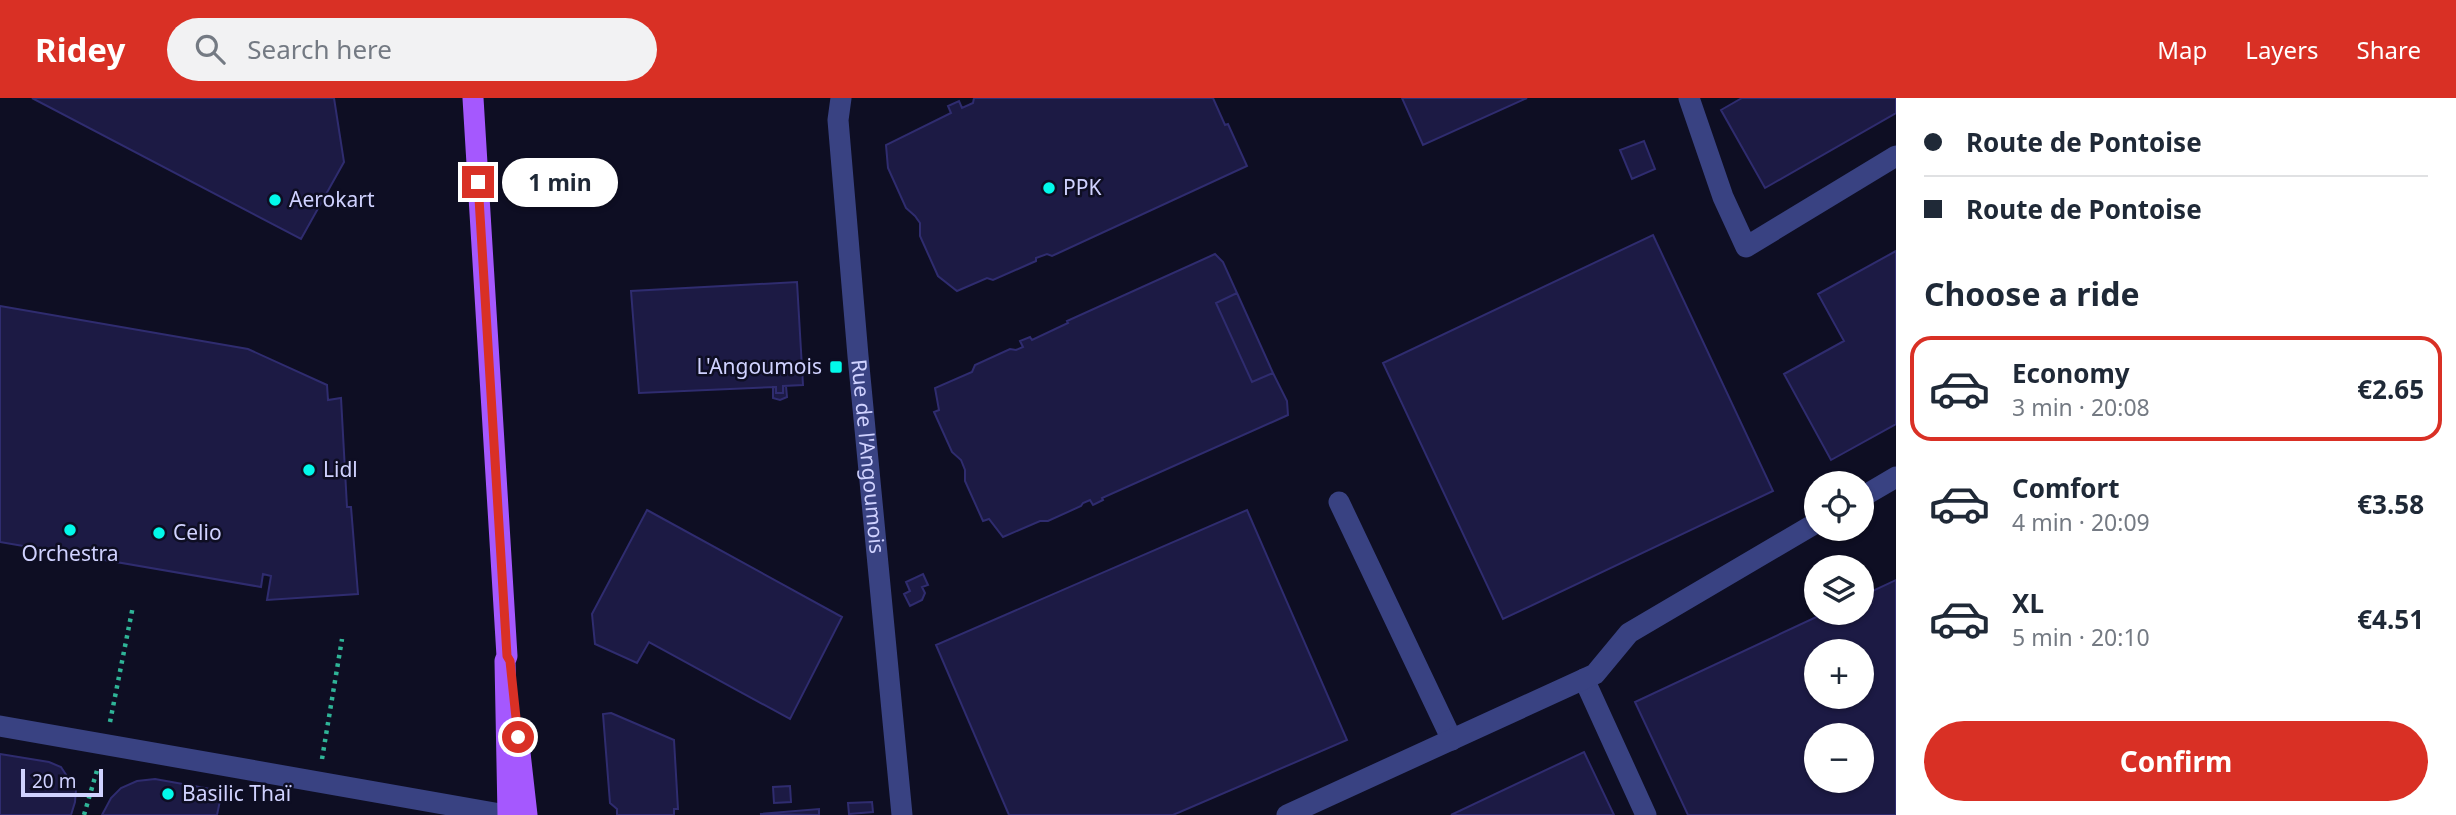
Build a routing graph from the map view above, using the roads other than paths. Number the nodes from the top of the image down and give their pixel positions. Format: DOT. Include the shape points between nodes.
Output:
graph roads {
  1 [pos="473,98"];
  2 [pos="841,98"];
  3 [pos="1689,98"];
  4 [pos="1896,156"];
  5 [pos="1896,477"];
  6 [pos="1874,490"];
  7 [pos="1339,502"];
  8 [pos="1804,530"];
  9 [pos="507,656"];
  10 [pos="1584,679"];
  11 [pos="0,726"];
  12 [pos="1452,740"];
  13 [pos="507,815"];
  14 [pos="527,815"];
  15 [pos="902,815"];
  16 [pos="1287,815"];
  17 [pos="1646,815"];
  1 -- 9 [label="main road"];
  2 -- 15 [label="street, Rue de l'Angoumois" via="838,120 858,356"];
  3 -- 4 [label="street" via="1723,197 1746,247"];
  5 -- 6 [label="street"];
  7 -- 12 [label="street"];
  8 -- 10 [label="street" via="1629,633 1595,674"];
  9 -- 13 [label="main road"];
  9 -- 14 [label="main road"];
  10 -- 12 [label="street"];
  10 -- 17 [label="street"];
  11 -- 13 [label="street"];
  12 -- 16 [label="street"];
}
